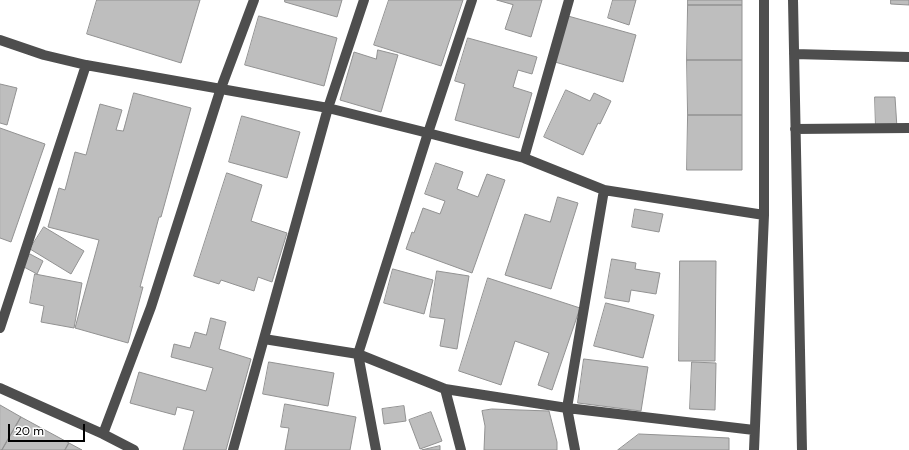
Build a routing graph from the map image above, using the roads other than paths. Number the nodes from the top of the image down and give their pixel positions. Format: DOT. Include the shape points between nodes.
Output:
graph roads {
  1 [pos="254,0"];
  2 [pos="364,0"];
  3 [pos="472,0"];
  4 [pos="570,0"];
  5 [pos="764,0"];
  6 [pos="794,0"];
  7 [pos="0,40"];
  8 [pos="794,54"];
  9 [pos="909,57"];
  10 [pos="86,65"];
  11 [pos="221,88"];
  12 [pos="328,108"];
  13 [pos="909,128"];
  14 [pos="796,129"];
  15 [pos="428,133"];
  16 [pos="524,158"];
  17 [pos="604,190"];
  18 [pos="764,215"];
  19 [pos="0,328"];
  20 [pos="264,339"];
  21 [pos="358,354"];
  22 [pos="0,388"];
  23 [pos="444,389"];
  24 [pos="567,408"];
  25 [pos="754,430"];
  26 [pos="103,434"];
  27 [pos="134,450"];
  28 [pos="233,450"];
  29 [pos="376,450"];
  30 [pos="461,450"];
  31 [pos="575,450"];
  32 [pos="754,450"];
  33 [pos="802,450"];
  1 -- 11 [label="street"];
  2 -- 12 [label="street"];
  3 -- 15 [label="street"];
  4 -- 16 [label="street"];
  5 -- 18 [label="street"];
  6 -- 8 [label="street"];
  7 -- 10 [label="street" via="44,55"];
  8 -- 9 [label="street"];
  8 -- 14 [label="street"];
  10 -- 11 [label="street"];
  10 -- 19 [label="street"];
  11 -- 12 [label="street"];
  11 -- 26 [label="street" via="151,307"];
  12 -- 15 [label="street"];
  12 -- 20 [label="street"];
  13 -- 14 [label="street"];
  14 -- 33 [label="street"];
  15 -- 16 [label="street"];
  15 -- 21 [label="street"];
  16 -- 17 [label="street"];
  17 -- 18 [label="street"];
  17 -- 24 [label="street"];
  18 -- 25 [label="street"];
  20 -- 21 [label="street"];
  20 -- 28 [label="street"];
  21 -- 23 [label="street"];
  21 -- 29 [label="street"];
  22 -- 26 [label="street"];
  23 -- 24 [label="street"];
  23 -- 30 [label="street"];
  24 -- 25 [label="street"];
  24 -- 31 [label="street"];
  25 -- 32 [label="street"];
  26 -- 27 [label="street"];
}
